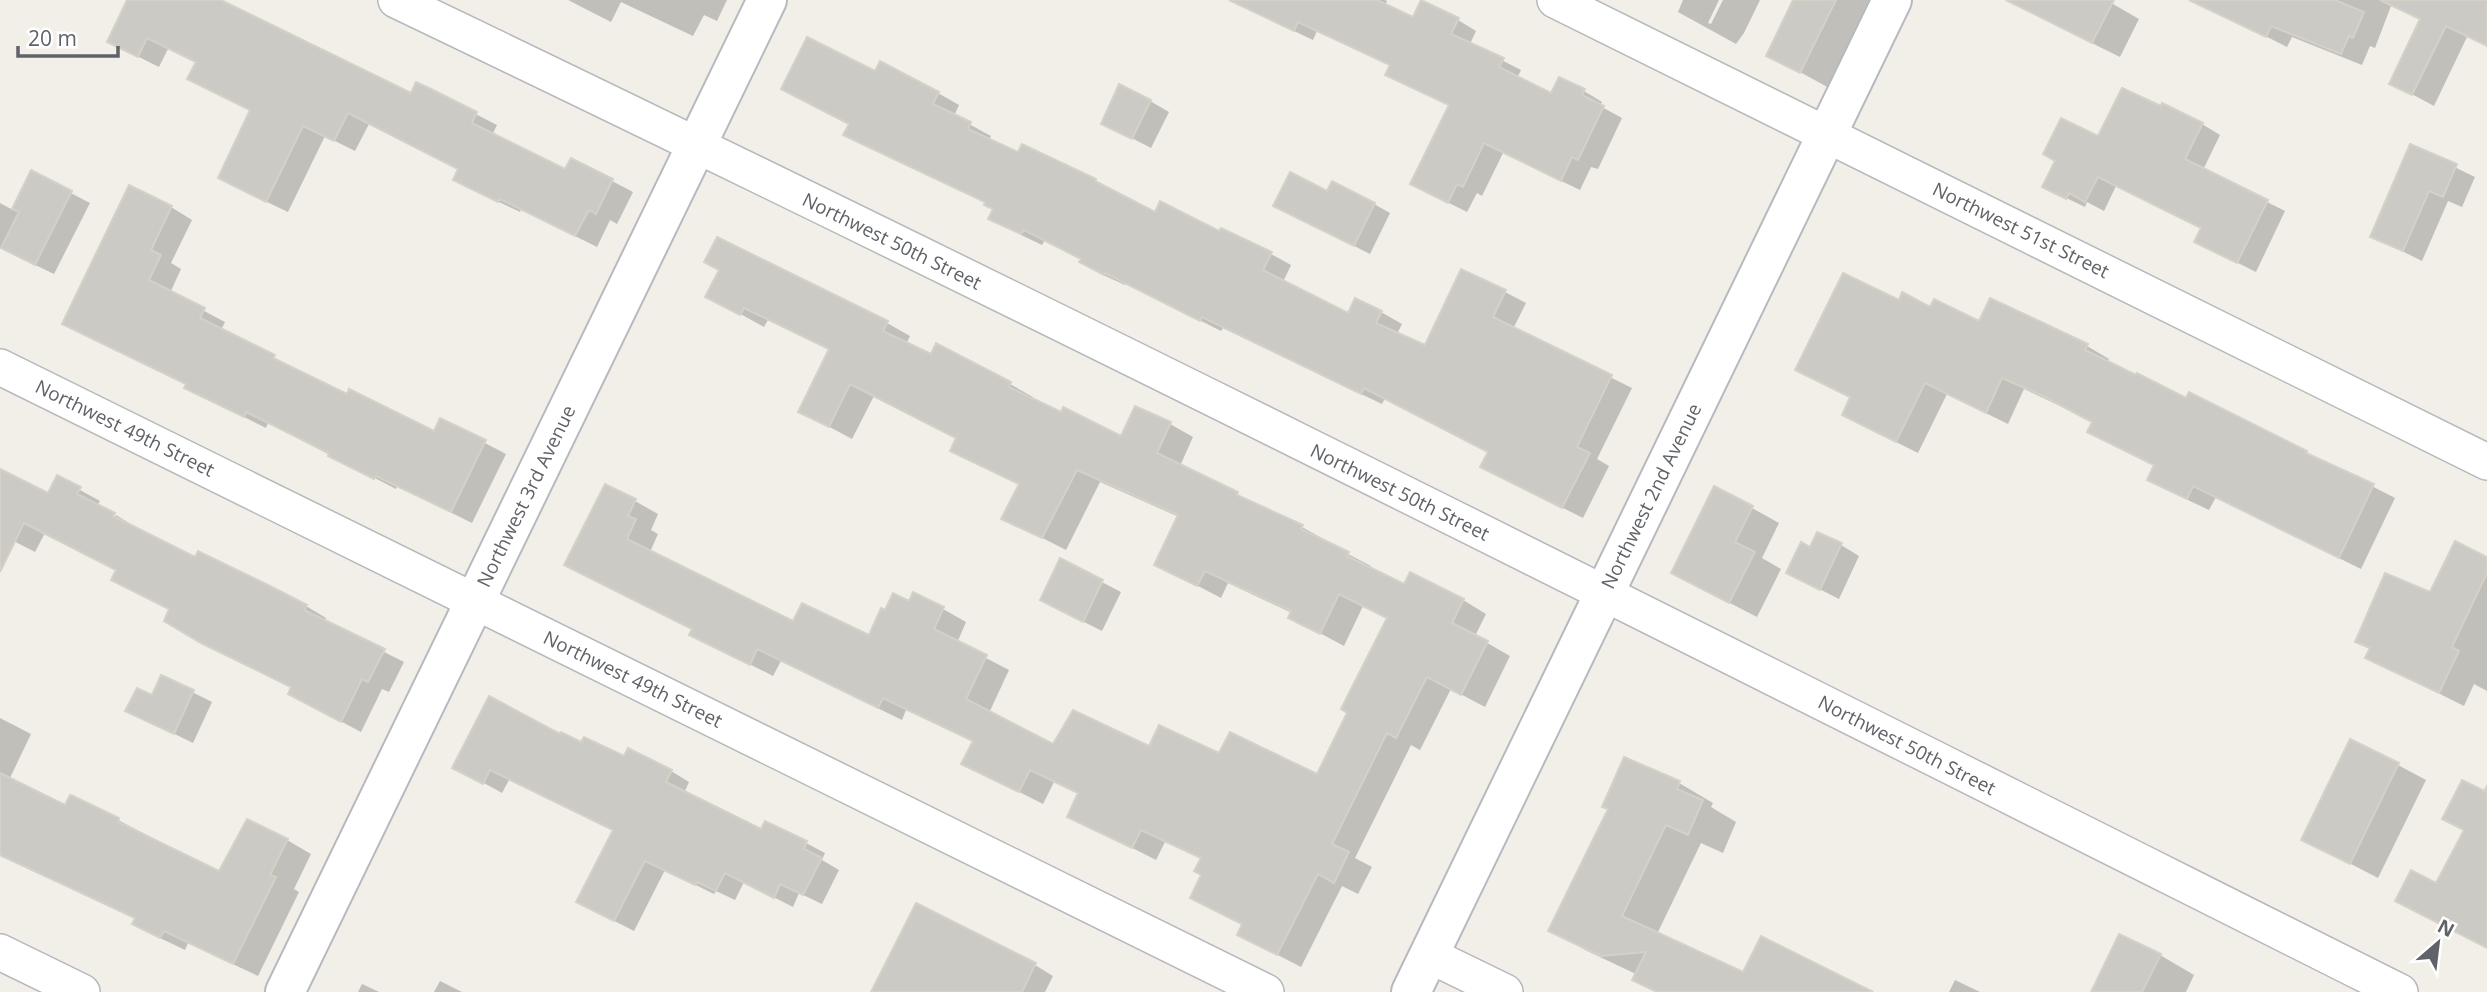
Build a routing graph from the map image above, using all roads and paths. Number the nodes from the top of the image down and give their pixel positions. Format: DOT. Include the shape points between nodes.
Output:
graph roads {
  1 [pos="396,0"];
  2 [pos="767,0"];
  3 [pos="1555,0"];
  4 [pos="1892,0"];
  5 [pos="1828,134"];
  6 [pos="697,144"];
  7 [pos="0,366"];
  8 [pos="2487,462"];
  9 [pos="1604,593"];
  10 [pos="475,602"];
  11 [pos="0,952"];
  12 [pos="1429,955"];
  13 [pos="82,992"];
  14 [pos="285,992"];
  15 [pos="1266,992"];
  16 [pos="1411,992"];
  17 [pos="1505,992"];
  18 [pos="2400,992"];
  1 -- 6 [label="street, Northwest 50th Street"];
  2 -- 6 [label="street, Northwest 3rd Avenue"];
  3 -- 5 [label="street, Northwest 51st Street"];
  4 -- 5 [label="street, Northwest 2nd Avenue"];
  5 -- 8 [label="street, Northwest 51st Street"];
  5 -- 9 [label="street, Northwest 2nd Avenue"];
  6 -- 9 [label="street, Northwest 50th Street"];
  6 -- 10 [label="street, Northwest 3rd Avenue"];
  7 -- 10 [label="street, Northwest 49th Street"];
  9 -- 12 [label="street, Northwest 2nd Avenue"];
  9 -- 18 [label="street, Northwest 50th Street"];
  10 -- 14 [label="street, Northwest 3rd Avenue"];
  10 -- 15 [label="street, Northwest 49th Street"];
  11 -- 13 [label="street"];
  12 -- 16 [label="street, Northwest 2nd Avenue"];
  12 -- 17 [label="street"];
}
